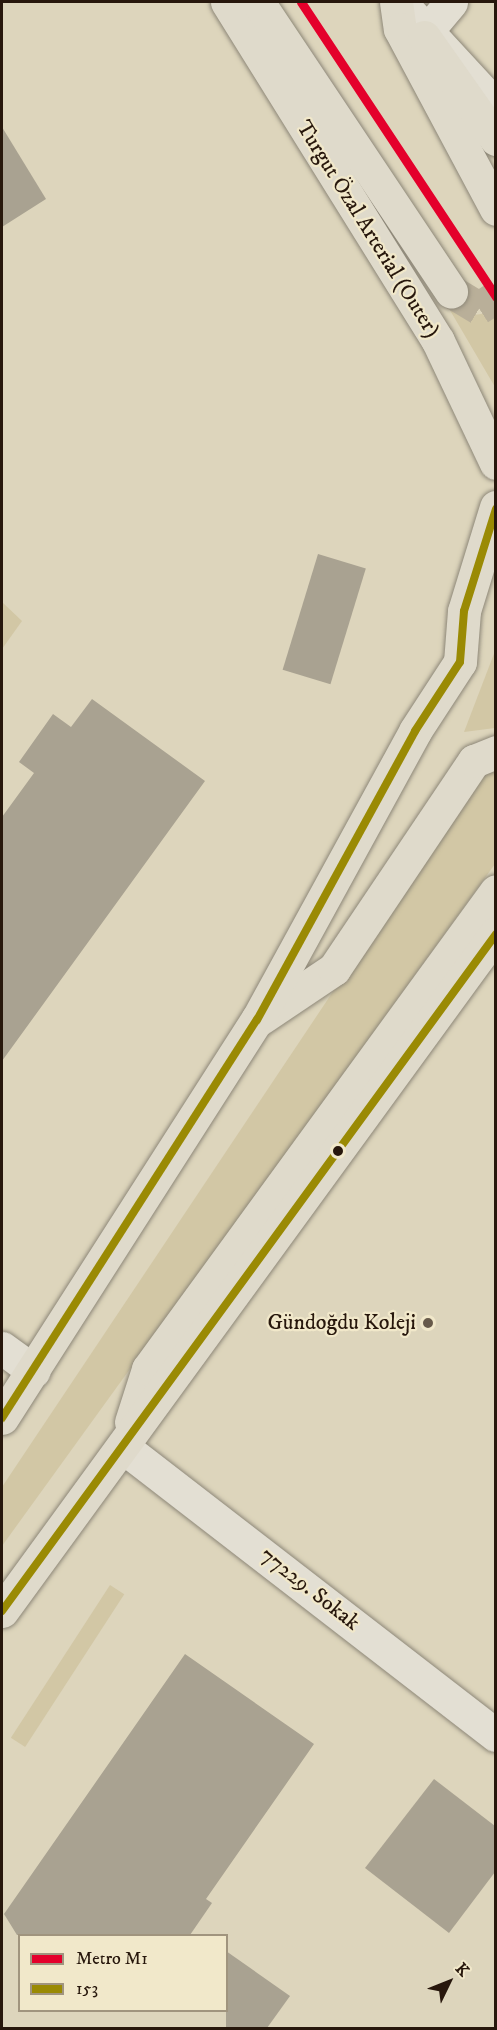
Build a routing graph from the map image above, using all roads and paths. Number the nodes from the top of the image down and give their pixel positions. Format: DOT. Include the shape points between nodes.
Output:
graph roads {
  1 [pos="227,2"];
  2 [pos="258,2"];
  3 [pos="398,2"];
  4 [pos="451,2"];
  5 [pos="426,32"];
  6 [pos="495,106"];
  7 [pos="495,139"];
  8 [pos="495,209"];
  9 [pos="451,291"];
  10 [pos="495,463"];
  11 [pos="495,507"];
  12 [pos="495,752"];
  13 [pos="495,891"];
  14 [pos="495,933"];
  15 [pos="257,1020"];
  16 [pos="2,1348"];
  17 [pos="34,1371"];
  18 [pos="2,1418"];
  19 [pos="123,1447"];
  20 [pos="2,1611"];
  21 [pos="495,1735"];
  1 -- 10 [label="main road, Turgut Özal Arterial (Outer)" via="438,342"];
  2 -- 9 [label="main road"];
  3 -- 5 [label="street"];
  3 -- 7 [label="main road"];
  3 -- 8 [label="main road" via="400,29"];
  4 -- 5 [label="street"];
  5 -- 6 [label="street"];
  11 -- 15 [label="main road" via="464,611 460,662 415,731"];
  12 -- 15 [label="main road" via="474,761 334,969"];
  13 -- 19 [label="main road" via="148,1369"];
  14 -- 19 [label="main road"];
  15 -- 17 [label="main road"];
  16 -- 17 [label="street"];
  17 -- 18 [label="main road"];
  19 -- 20 [label="main road"];
  19 -- 21 [label="street, 77229. Sokak"];
}
